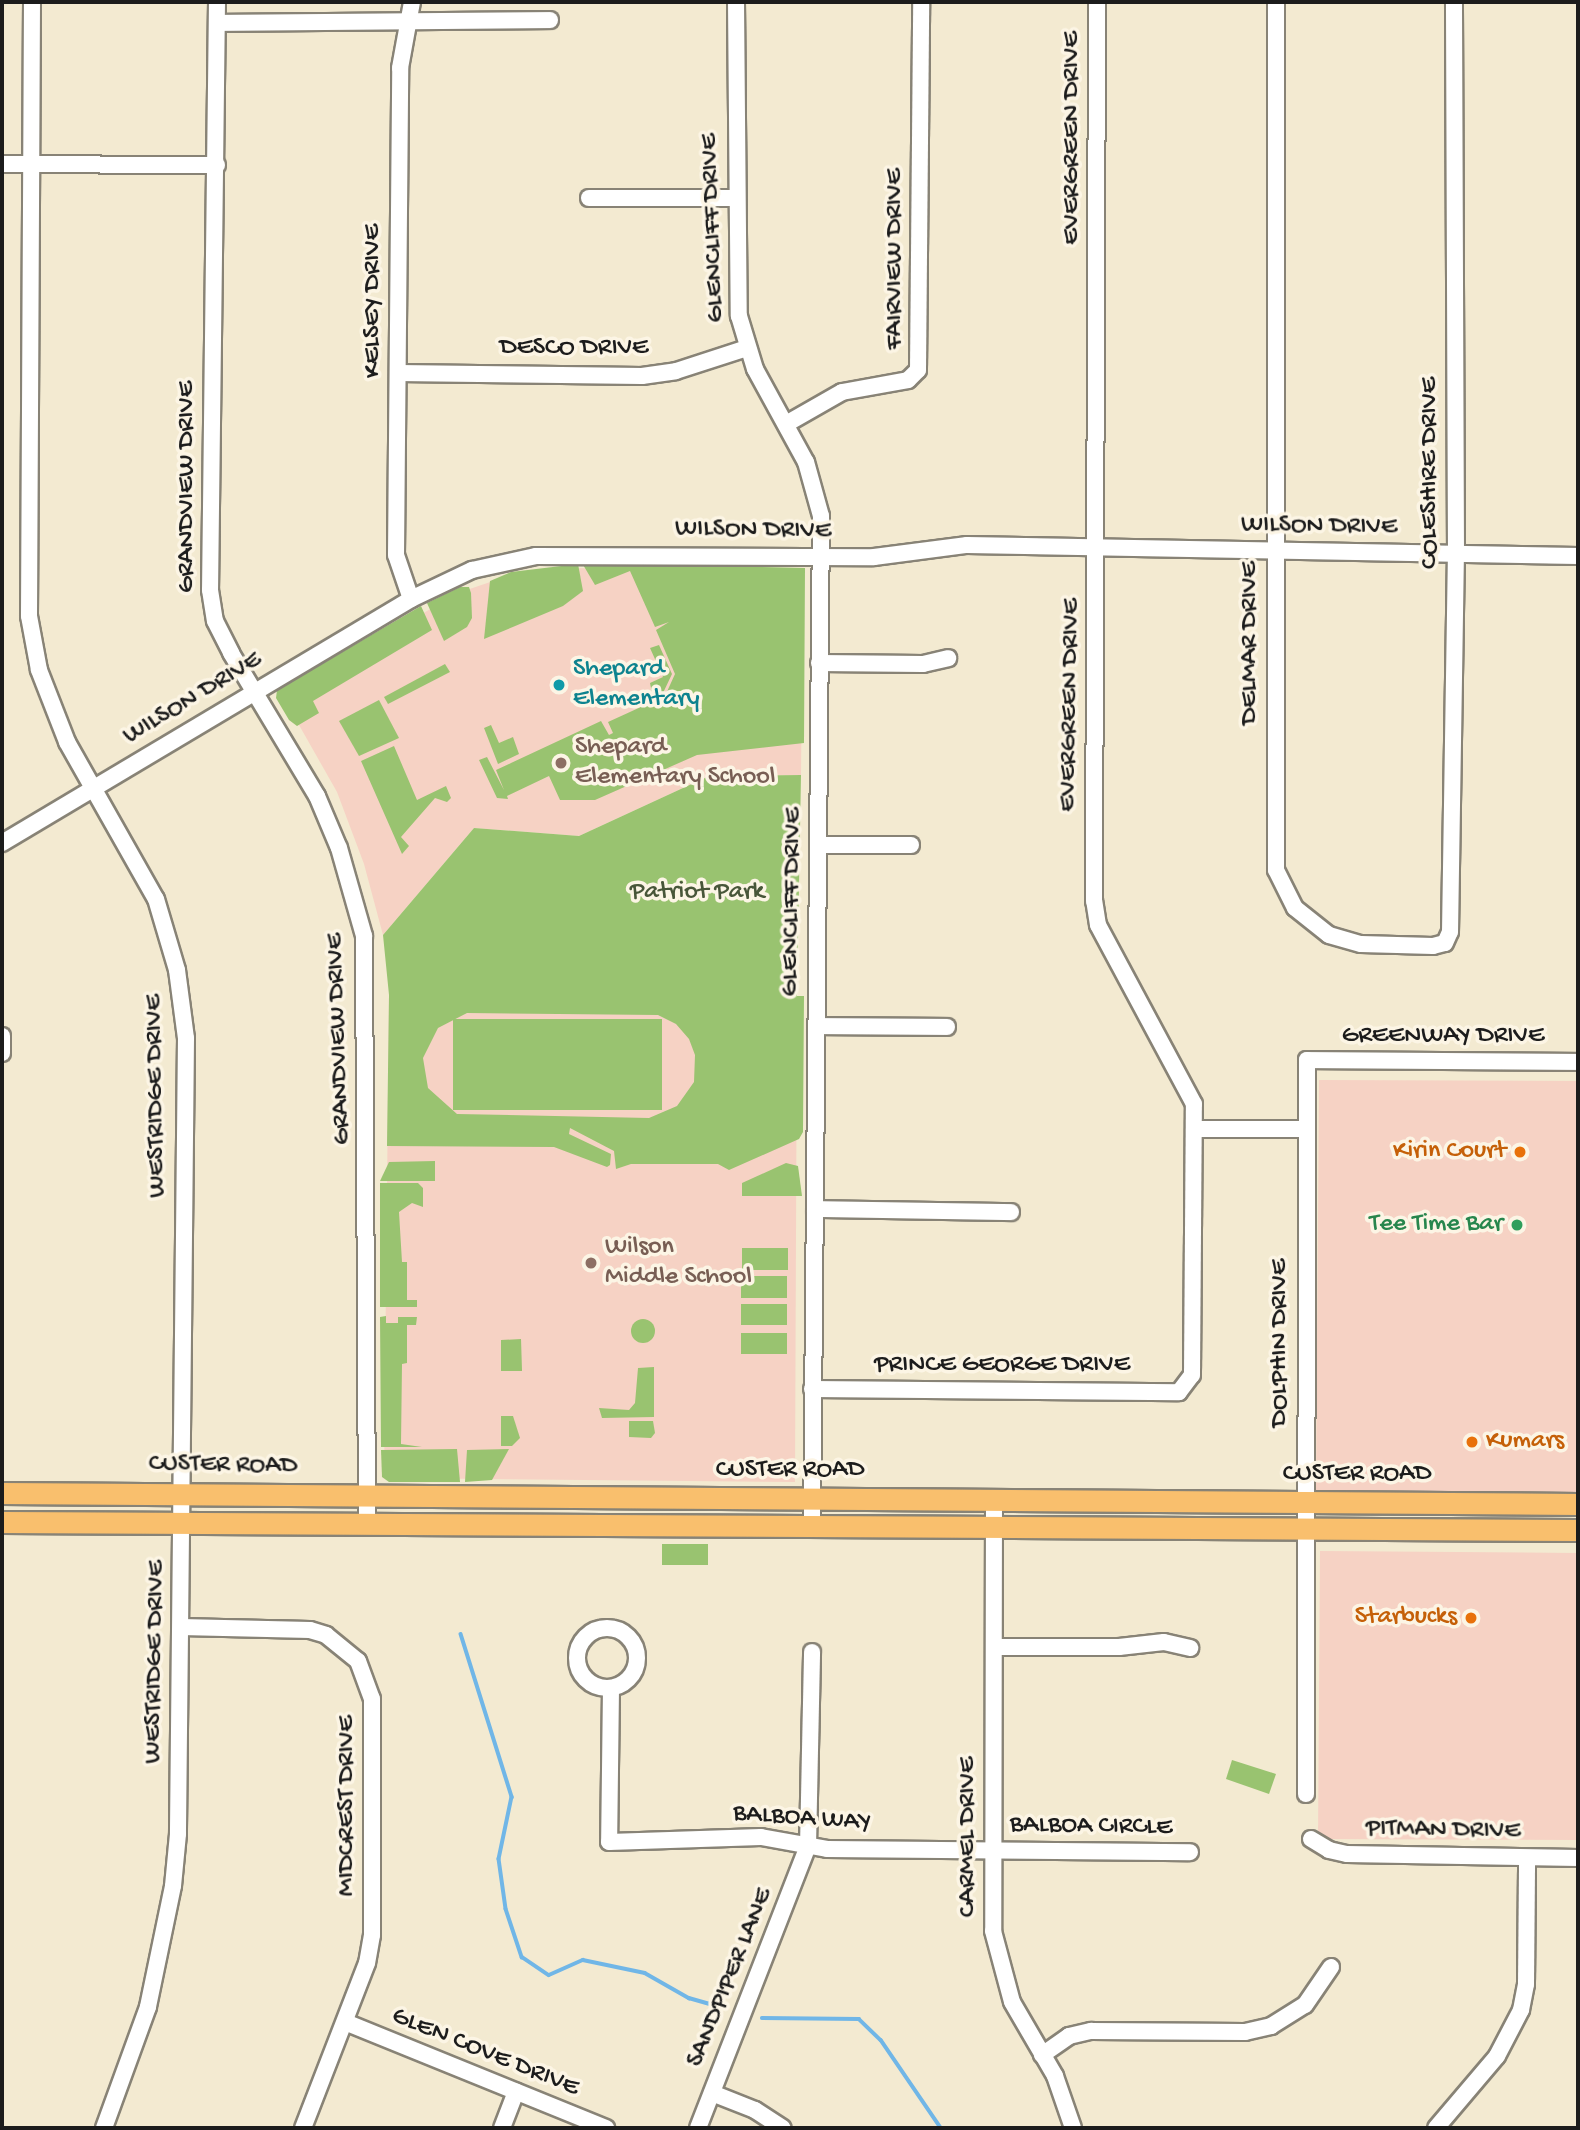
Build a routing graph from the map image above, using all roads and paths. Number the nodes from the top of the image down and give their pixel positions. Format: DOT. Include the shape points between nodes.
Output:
graph roads {
  1 [pos="32,2"];
  2 [pos="217,2"];
  3 [pos="412,2"];
  4 [pos="736,2"];
  5 [pos="921,2"];
  6 [pos="1097,2"];
  7 [pos="1276,2"];
  8 [pos="1454,2"];
  9 [pos="408,20"];
  10 [pos="550,20"];
  11 [pos="216,23"];
  12 [pos="2,164"];
  13 [pos="32,165"];
  14 [pos="216,165"];
  15 [pos="589,198"];
  16 [pos="735,198"];
  17 [pos="747,348"];
  18 [pos="398,373"];
  19 [pos="786,424"];
  20 [pos="1097,546"];
  21 [pos="1276,552"];
  22 [pos="1456,555"];
  23 [pos="821,556"];
  24 [pos="1578,556"];
  25 [pos="411,599"];
  26 [pos="948,658"];
  27 [pos="819,663"];
  28 [pos="253,690"];
  29 [pos="95,787"];
  30 [pos="2,843"];
  31 [pos="817,845"];
  32 [pos="911,845"];
  33 [pos="1445,943"];
  34 [pos="816,1026"];
  35 [pos="947,1027"];
  36 [pos="2,1036"];
  37 [pos="2,1053"];
  38 [pos="1307,1060"];
  39 [pos="1578,1062"];
  40 [pos="1197,1129"];
  41 [pos="1307,1129"];
  42 [pos="814,1209"];
  43 [pos="1012,1212"];
  44 [pos="1189,1384"];
  45 [pos="812,1389"];
  46 [pos="2,1493"];
  47 [pos="182,1493"];
  48 [pos="368,1496"];
  49 [pos="811,1499"];
  50 [pos="994,1501"];
  51 [pos="1305,1503"];
  52 [pos="1507,1504"];
  53 [pos="1578,1504"];
  54 [pos="182,1521"];
  55 [pos="2,1522"];
  56 [pos="367,1523"];
  57 [pos="812,1527"];
  58 [pos="994,1528"];
  59 [pos="1305,1530"];
  60 [pos="1507,1530"];
  61 [pos="1578,1530"];
  62 [pos="180,1627"];
  63 [pos="994,1647"];
  64 [pos="1190,1648"];
  65 [pos="812,1652"];
  66 [pos="611,1688"];
  67 [pos="1306,1794"];
  68 [pos="1311,1839"];
  69 [pos="808,1846"];
  70 [pos="992,1851"];
  71 [pos="1190,1852"];
  72 [pos="1527,1858"];
  73 [pos="1578,1858"];
  74 [pos="1331,1967"];
  75 [pos="345,2022"];
  76 [pos="1042,2055"];
  77 [pos="516,2092"];
  78 [pos="712,2093"];
  79 [pos="104,2128"];
  80 [pos="303,2128"];
  81 [pos="502,2128"];
  82 [pos="606,2128"];
  83 [pos="698,2128"];
  84 [pos="783,2128"];
  85 [pos="1073,2128"];
  86 [pos="1436,2128"];
  1 -- 13 [label="street, WESTRIDGE DRIVE"];
  2 -- 11 [label="street, GRANDVIEW DRIVE"];
  3 -- 9 [label="street, KELSEY DRIVE"];
  4 -- 16 [label="street, GLENCLIFF DRIVE"];
  5 -- 19 [label="street, FAIRVIEW DRIVE" via="918,370 908,380 842,392"];
  6 -- 20 [label="street, EVERGREEN DRIVE"];
  7 -- 21 [label="street, DELMAR DRIVE"];
  8 -- 22 [label="street, COLESHIRE DRIVE"];
  9 -- 10 [label="street"];
  9 -- 11 [label="street"];
  9 -- 18 [label="street, KELSEY DRIVE" via="400,68"];
  11 -- 14 [label="street, GRANDVIEW DRIVE"];
  12 -- 13 [label="street"];
  13 -- 14 [label="street"];
  13 -- 29 [label="street, WESTRIDGE DRIVE" via="29,616 50,703"];
  14 -- 28 [label="street, GRANDVIEW DRIVE" via="209,590 215,621"];
  15 -- 16 [label="street"];
  16 -- 17 [label="street, GLENCLIFF DRIVE" via="737,294"];
  17 -- 18 [label="street, DESCO DRIVE" via="677,371 642,376"];
  17 -- 19 [label="street, GLENCLIFF DRIVE"];
  18 -- 25 [label="street, KELSEY DRIVE" via="396,555"];
  19 -- 23 [label="street, GLENCLIFF DRIVE" via="816,488"];
  20 -- 21 [label="street, WILSON DRIVE"];
  20 -- 23 [label="street, WILSON DRIVE" via="967,545 874,557"];
  20 -- 40 [label="street, EVERGREEN DRIVE" via="1095,914 1188,1089"];
  21 -- 22 [label="street, WILSON DRIVE"];
  21 -- 33 [label="street, DELMAR DRIVE" via="1274,854 1281,885 1304,918 1345,941"];
  22 -- 24 [label="street, WILSON DRIVE"];
  22 -- 33 [label="street, COLESHIRE DRIVE" via="1450,932"];
  23 -- 25 [label="street, WILSON DRIVE" via="536,556 472,570"];
  23 -- 27 [label="street, GLENCLIFF DRIVE"];
  25 -- 28 [label="street, WILSON DRIVE"];
  26 -- 27 [label="street" via="923,664"];
  27 -- 31 [label="street, GLENCLIFF DRIVE"];
  28 -- 29 [label="street, WILSON DRIVE"];
  28 -- 48 [label="street, GRANDVIEW DRIVE" via="317,796 340,848 364,936"];
  29 -- 30 [label="street, WILSON DRIVE"];
  29 -- 47 [label="street, WESTRIDGE DRIVE" via="156,899 182,1003"];
  31 -- 32 [label="street"];
  31 -- 34 [label="street, GLENCLIFF DRIVE"];
  34 -- 35 [label="street"];
  34 -- 42 [label="street, GLENCLIFF DRIVE"];
  36 -- 37 [label="street"];
  38 -- 39 [label="street, GREENWAY DRIVE"];
  38 -- 41 [label="street, DOLPHIN DRIVE"];
  40 -- 41 [label="street"];
  40 -- 44 [label="street, EVERGREEN DRIVE"];
  41 -- 51 [label="street, DOLPHIN DRIVE"];
  42 -- 43 [label="street"];
  42 -- 45 [label="street, GLENCLIFF DRIVE"];
  44 -- 45 [label="street, PRINCE GEORGE DRIVE" via="1179,1392"];
  45 -- 49 [label="street, GLENCLIFF DRIVE"];
  46 -- 47 [label="main road, CUSTER ROAD"];
  47 -- 48 [label="main road, CUSTER ROAD"];
  47 -- 54 [label="street, WESTRIDGE DRIVE"];
  48 -- 49 [label="main road, CUSTER ROAD"];
  48 -- 56 [label="street, GRANDVIEW DRIVE"];
  49 -- 50 [label="main road, CUSTER ROAD"];
  49 -- 57 [label="street, GLENCLIFF DRIVE"];
  50 -- 51 [label="main road, CUSTER ROAD"];
  50 -- 58 [label="street, CARMEL DRIVE"];
  51 -- 52 [label="main road, CUSTER ROAD"];
  51 -- 59 [label="street, DOLPHIN DRIVE"];
  52 -- 53 [label="main road, CUSTER ROAD"];
  52 -- 60 [label="main road"];
  54 -- 55 [label="main road, CUSTER ROAD"];
  54 -- 56 [label="main road, CUSTER ROAD"];
  54 -- 62 [label="street, WESTRIDGE DRIVE"];
  56 -- 57 [label="main road, CUSTER ROAD"];
  57 -- 58 [label="main road, CUSTER ROAD"];
  58 -- 59 [label="main road, CUSTER ROAD"];
  58 -- 63 [label="street, CARMEL DRIVE"];
  59 -- 60 [label="main road, CUSTER ROAD"];
  59 -- 67 [label="street, DOLPHIN DRIVE"];
  60 -- 61 [label="main road, CUSTER ROAD"];
  62 -- 75 [label="street, MIDCREST DRIVE" via="310,1630 347,1648 366,1675 372,1699 372,1935 367,1963"];
  62 -- 79 [label="street, WESTRIDGE DRIVE" via="173,1886 148,2007"];
  63 -- 64 [label="street" via="1164,1642"];
  63 -- 70 [label="street, CARMEL DRIVE"];
  65 -- 69 [label="street"];
  66 -- 69 [label="street, BALBOA WAY" via="609,1842 761,1837"];
  68 -- 72 [label="street, PITMAN DRIVE" via="1347,1854"];
  69 -- 70 [label="street, BALBOA WAY"];
  69 -- 78 [label="street, SANDPIPER LANE"];
  70 -- 71 [label="street, BALBOA CIRCLE"];
  70 -- 76 [label="street, CARMEL DRIVE" via="990,1893 999,1964 1012,2002"];
  72 -- 73 [label="street, PITMAN DRIVE"];
  72 -- 86 [label="street" via="1521,2010 1497,2056"];
  74 -- 76 [label="street" via="1305,2005 1271,2026 1245,2032 1091,2031 1069,2036"];
  75 -- 77 [label="street, GLEN COVE DRIVE"];
  75 -- 80 [label="street, MIDCREST DRIVE"];
  76 -- 85 [label="street, CARMEL DRIVE" via="1068,2105"];
  77 -- 81 [label="street"];
  77 -- 82 [label="street, GLEN COVE DRIVE"];
  78 -- 83 [label="street, SANDPIPER LANE"];
  78 -- 84 [label="street" via="755,2110"];
}
